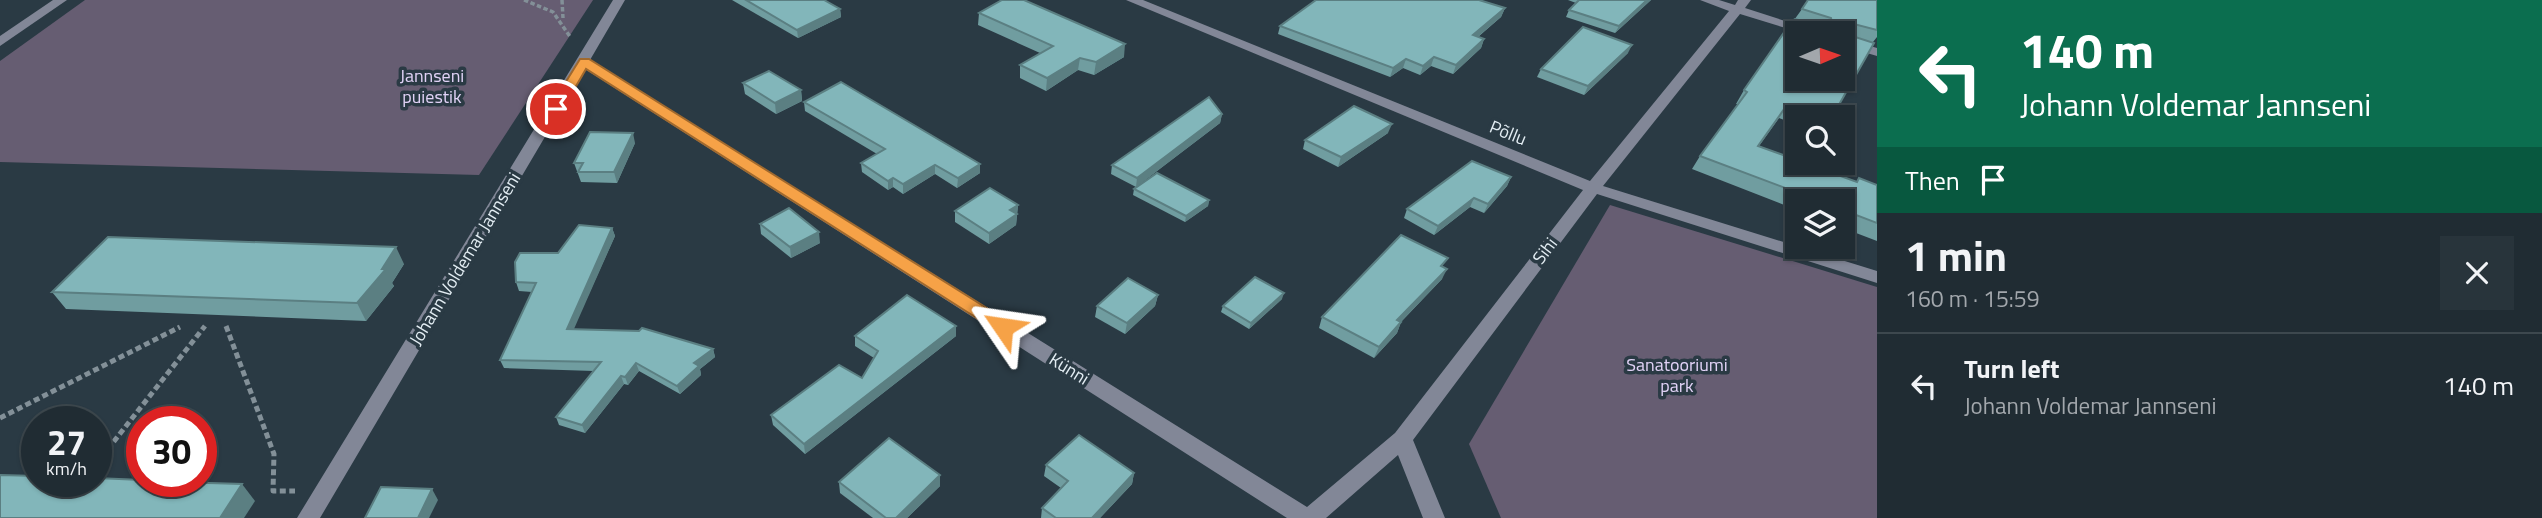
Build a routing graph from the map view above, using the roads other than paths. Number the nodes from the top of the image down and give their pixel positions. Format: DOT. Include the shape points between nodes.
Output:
graph roads {
  1 [pos="61,0"];
  2 [pos="620,0"];
  3 [pos="1132,0"];
  4 [pos="1706,0"];
  5 [pos="1742,5"];
  6 [pos="1785,21"];
  7 [pos="0,42"];
  8 [pos="1855,45"];
  9 [pos="1877,52"];
  10 [pos="584,62"];
  11 [pos="1593,188"];
  12 [pos="1877,277"];
  13 [pos="1402,439"];
  14 [pos="308,518"];
  15 [pos="1305,518"];
  16 [pos="1310,518"];
  17 [pos="1434,518"];
  1 -- 7 [label="street"];
  2 -- 10 [label="street, Johann Voldemar Jannseni"];
  3 -- 11 [label="street, Põllu"];
  4 -- 5 [label="street"];
  5 -- 6 [label="street"];
  5 -- 11 [label="street, Sihi"];
  8 -- 9 [label="street"];
  10 -- 14 [label="street, Johann Voldemar Jannseni"];
  10 -- 15 [label="street, Künni"];
  11 -- 12 [label="street, Põllu"];
  11 -- 13 [label="street, Sihi"];
  13 -- 16 [label="street, Sihi"];
  13 -- 17 [label="street"];
}
